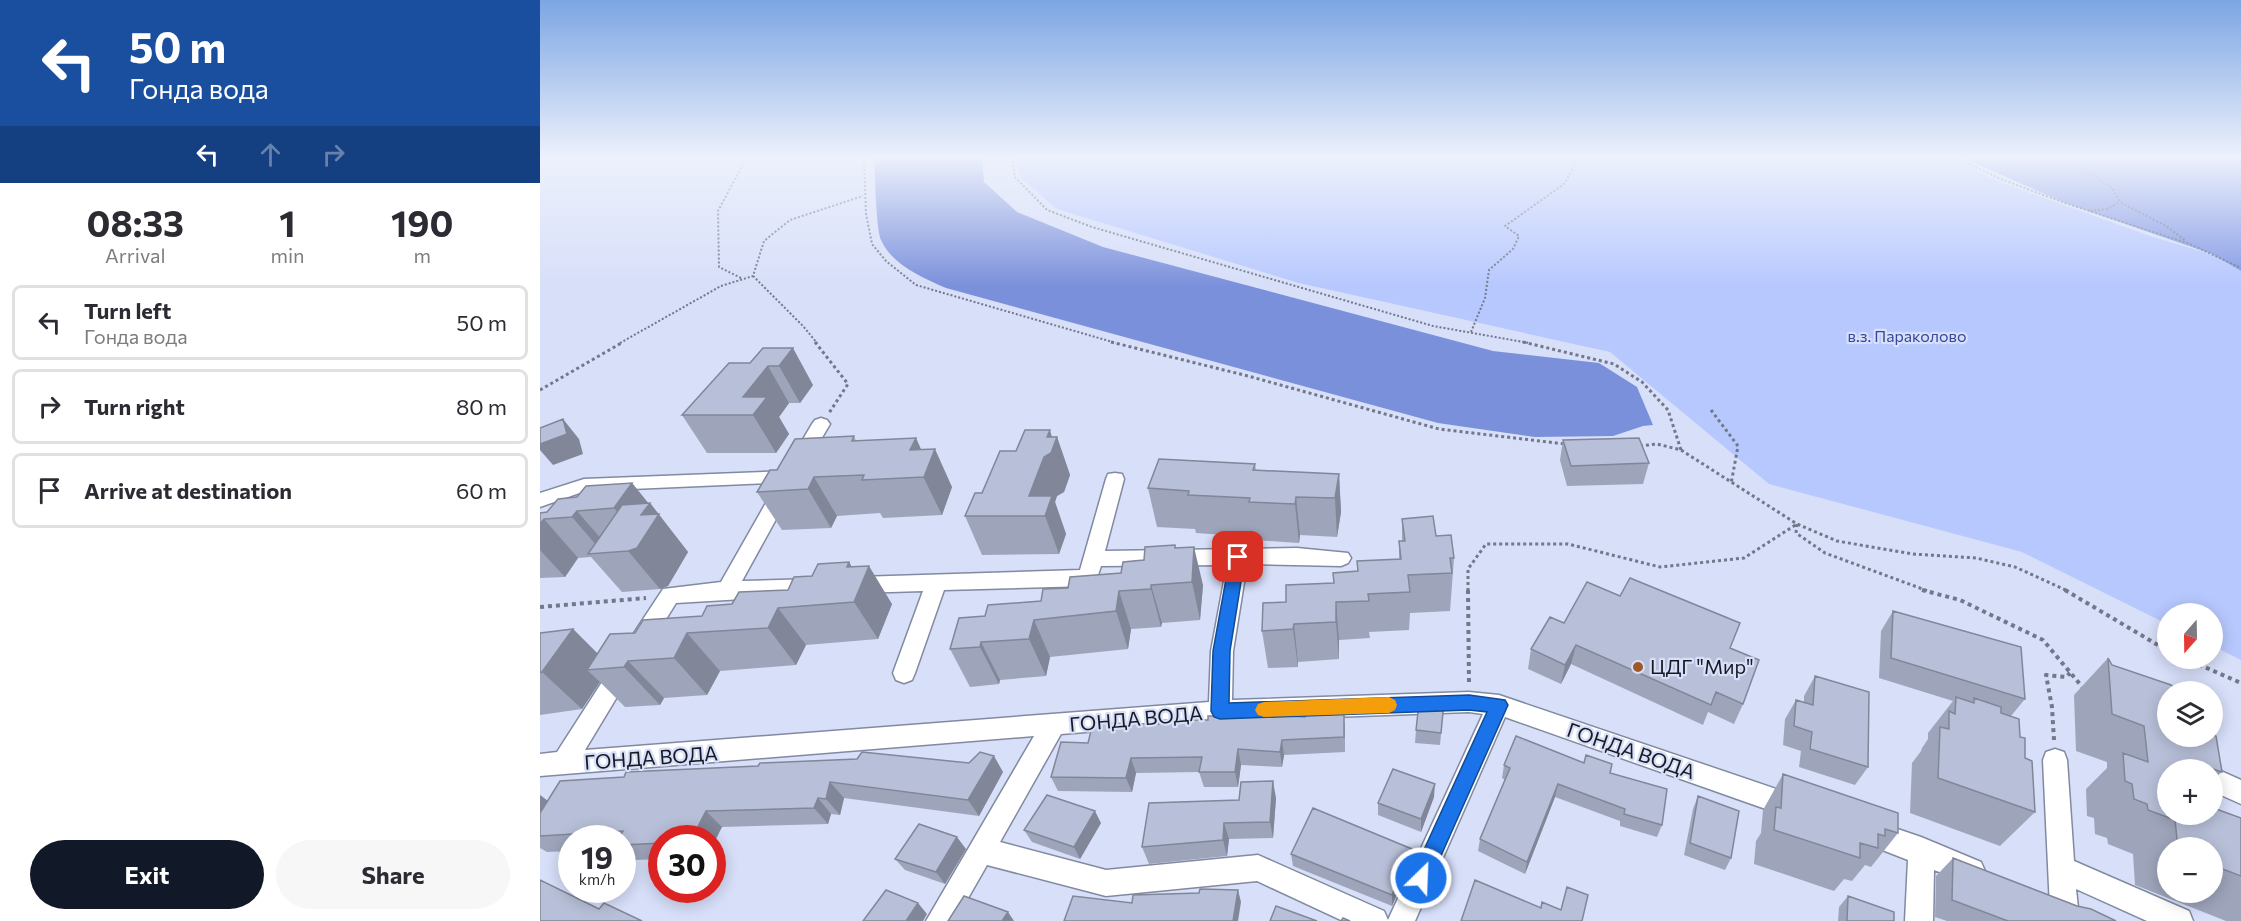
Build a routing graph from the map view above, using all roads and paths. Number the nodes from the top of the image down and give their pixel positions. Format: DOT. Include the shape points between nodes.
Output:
graph roads {
  1 [pos="724,200"];
  2 [pos="851,200"];
  3 [pos="864,200"];
  4 [pos="1037,200"];
  5 [pos="1542,200"];
  6 [pos="2058,200"];
  7 [pos="2120,202"];
  8 [pos="2088,211"];
  9 [pos="2190,244"];
  10 [pos="2241,267"];
  11 [pos="753,276"];
  12 [pos="741,278"];
  13 [pos="1471,332"];
  14 [pos="540,390"];
  15 [pos="1711,410"];
  16 [pos="821,424"];
  17 [pos="1574,444"];
  18 [pos="1638,446"];
  19 [pos="1681,450"];
  20 [pos="790,477"];
  21 [pos="1115,479"];
  22 [pos="1731,484"];
  23 [pos="540,500"];
  24 [pos="1797,524"];
  25 [pos="1238,557"];
  26 [pos="1341,558"];
  27 [pos="1093,559"];
  28 [pos="938,582"];
  29 [pos="727,590"];
  30 [pos="670,596"];
  31 [pos="540,607"];
  32 [pos="2157,644"];
  33 [pos="2209,669"];
  34 [pos="2070,672"];
  35 [pos="904,673"];
  36 [pos="2241,683"];
  37 [pos="2087,693"];
  38 [pos="1469,702"];
  39 [pos="1499,705"];
  40 [pos="1220,711"];
  41 [pos="1053,726"];
  42 [pos="2055,760"];
  43 [pos="551,765"];
  44 [pos="2223,783"];
  45 [pos="2241,792"];
  46 [pos="1810,812"];
  47 [pos="1855,827"];
  48 [pos="981,850"];
  49 [pos="1921,850"];
  50 [pos="2063,870"];
  51 [pos="1998,882"];
  52 [pos="2063,908"];
  53 [pos="940,921"];
  54 [pos="1374,921"];
  55 [pos="1401,921"];
  56 [pos="1918,921"];
  57 [pos="2179,921"];
  1 -- 12 [label="path" via="718,211 719,267"];
  2 -- 11 [label="path" via="790,220 764,241"];
  3 -- 17 [label="path" via="871,244 916,285 1139,350 1439,429"];
  4 -- 13 [label="path" via="1047,210 1092,227 1433,326"];
  5 -- 13 [label="path" via="1505,226 1519,236 1513,249 1489,270 1485,298"];
  6 -- 8 [label="path"];
  7 -- 8 [label="path"];
  7 -- 9 [label="path" via="2166,226"];
  8 -- 9 [label="path"];
  9 -- 10 [label="path"];
  11 -- 12 [label="path"];
  11 -- 16 [label="path" via="803,326 848,384"];
  12 -- 14 [label="path" via="580,363"];
  13 -- 19 [label="path" via="1614,364 1642,382 1668,410"];
  15 -- 22 [label="path" via="1738,446"];
  16 -- 20 [label="street"];
  18 -- 19 [label="path" via="1657,444"];
  19 -- 22 [label="path"];
  20 -- 23 [label="street" via="584,485"];
  20 -- 29 [label="street"];
  21 -- 27 [label="street"];
  22 -- 24 [label="path"];
  24 -- 32 [label="path" via="1837,541 1913,554 1976,558 2015,567 2062,588"];
  24 -- 34 [label="path" via="1796,533 1825,553 1919,589 1960,600 2043,640"];
  24 -- 38 [label="path" via="1744,558 1660,567 1568,544 1486,544 1468,569"];
  25 -- 26 [label="street"];
  25 -- 27 [label="street"];
  25 -- 40 [label="street" via="1222,651"];
  27 -- 28 [label="street" via="1088,578"];
  28 -- 29 [label="street"];
  28 -- 35 [label="street"];
  29 -- 30 [label="street"];
  30 -- 31 [label="path"];
  30 -- 43 [label="street"];
  33 -- 36 [label="path"];
  34 -- 37 [label="path"];
  34 -- 42 [label="path" via="2067,677 2046,675"];
  38 -- 39 [label="street, ГОНДА ВОДА"];
  38 -- 40 [label="street, ГОНДА ВОДА"];
  39 -- 46 [label="street, ГОНДА ВОДА"];
  39 -- 55 [label="street"];
  40 -- 41 [label="street, ГОНДА ВОДА"];
  41 -- 43 [label="street, ГОНДА ВОДА"];
  41 -- 48 [label="street"];
  42 -- 50 [label="street"];
  44 -- 45 [label="street"];
  47 -- 49 [label="street"];
  48 -- 53 [label="street"];
  48 -- 54 [label="street" via="1106,883 1258,868"];
  49 -- 51 [label="street"];
  49 -- 56 [label="street"];
  50 -- 52 [label="street"];
  50 -- 57 [label="street"];
}
